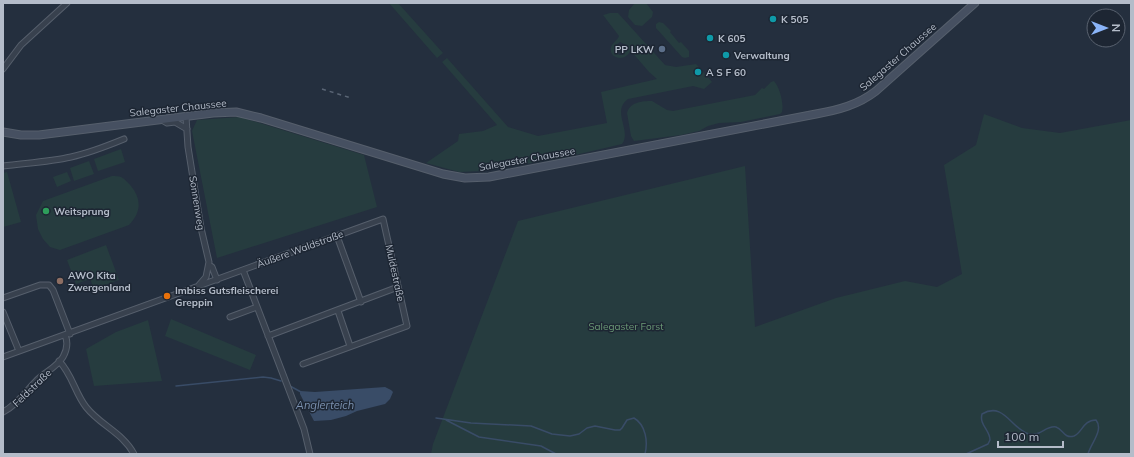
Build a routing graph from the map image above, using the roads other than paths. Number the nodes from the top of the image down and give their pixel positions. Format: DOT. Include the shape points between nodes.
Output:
graph roads {
  1 [pos="67,3"];
  2 [pos="975,3"];
  3 [pos="3,69"];
  4 [pos="186,117"];
  5 [pos="162,120"];
  6 [pos="187,130"];
  7 [pos="3,132"];
  8 [pos="124,139"];
  9 [pos="3,166"];
  10 [pos="383,219"];
  11 [pos="337,236"];
  12 [pos="209,265"];
  13 [pos="243,270"];
  14 [pos="217,280"];
  15 [pos="199,285"];
  16 [pos="398,287"];
  17 [pos="3,298"];
  18 [pos="361,302"];
  19 [pos="257,307"];
  20 [pos="338,311"];
  21 [pos="3,312"];
  22 [pos="230,317"];
  23 [pos="68,334"];
  24 [pos="268,336"];
  25 [pos="350,346"];
  26 [pos="19,351"];
  27 [pos="3,357"];
  28 [pos="59,362"];
  29 [pos="303,364"];
  30 [pos="3,412"];
  31 [pos="134,454"];
  32 [pos="310,454"];
  1 -- 3 [label="street" via="21,45"];
  2 -- 4 [label="main road, Salegaster Chaussee" via="876,91 844,108 485,177 465,178 449,175 243,113 220,112"];
  4 -- 5 [label="main road, Salegaster Chaussee"];
  4 -- 6 [label="street, Sonnenweg"];
  5 -- 6 [label="street" via="167,123 175,122"];
  5 -- 7 [label="main road, Salegaster Chaussee" via="39,135"];
  6 -- 12 [label="street, Sonnenweg"];
  8 -- 9 [label="street" via="71,157"];
  10 -- 11 [label="street, Äußere Waldstraße"];
  10 -- 16 [label="street, Muldestraße"];
  11 -- 13 [label="street, Äußere Waldstraße"];
  11 -- 18 [label="street"];
  12 -- 14 [label="street"];
  12 -- 15 [label="street" via="206,277"];
  13 -- 14 [label="street, Äußere Waldstraße"];
  13 -- 19 [label="street"];
  14 -- 15 [label="street, Äußere Waldstraße"];
  15 -- 23 [label="street, Äußere Waldstraße"];
  16 -- 18 [label="street"];
  16 -- 25 [label="street, Muldestraße" via="407,326"];
  17 -- 23 [label="street" via="40,284 49,285"];
  18 -- 20 [label="street"];
  19 -- 22 [label="street"];
  19 -- 24 [label="street"];
  20 -- 24 [label="street"];
  20 -- 25 [label="street"];
  21 -- 26 [label="street"];
  23 -- 26 [label="street, Äußere Waldstraße"];
  23 -- 28 [label="street, Feldstraße" via="63,357"];
  24 -- 32 [label="street" via="304,429"];
  25 -- 29 [label="street"];
  26 -- 27 [label="street, Äußere Waldstraße"];
  28 -- 30 [label="street, Feldstraße" via="39,378 13,407"];
  28 -- 31 [label="street, Feldstraße" via="67,371 85,406 125,441"];
}
